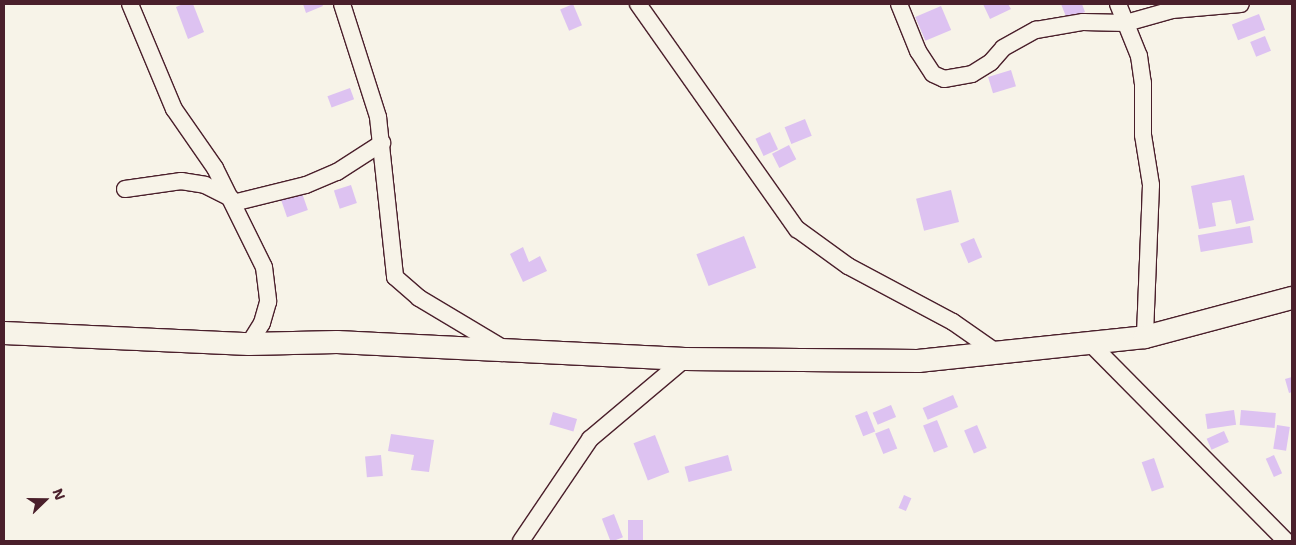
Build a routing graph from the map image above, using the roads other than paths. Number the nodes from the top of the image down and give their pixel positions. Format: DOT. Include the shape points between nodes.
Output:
graph roads {
  1 [pos="130,4"];
  2 [pos="342,4"];
  3 [pos="638,4"];
  4 [pos="899,4"];
  5 [pos="1118,4"];
  6 [pos="1241,4"];
  7 [pos="1126,23"];
  8 [pos="382,143"];
  9 [pos="125,189"];
  10 [pos="232,200"];
  11 [pos="1292,298"];
  12 [pos="4,333"];
  13 [pos="1145,337"];
  14 [pos="249,344"];
  15 [pos="1091,344"];
  16 [pos="996,352"];
  17 [pos="510,353"];
  18 [pos="685,359"];
  19 [pos="521,541"];
  20 [pos="1286,541"];
  1 -- 10 [label="street" via="174,109 202,148"];
  2 -- 8 [label="street" via="378,117"];
  3 -- 16 [label="street" via="797,230 848,266 953,322"];
  4 -- 7 [label="street" via="918,51 932,74 944,79 972,74 991,62 1003,48 1036,30 1083,22"];
  5 -- 7 [label="street"];
  6 -- 7 [label="street" via="1172,10"];
  7 -- 13 [label="street" via="1139,56 1143,83 1143,135 1152,184"];
  8 -- 10 [label="street" via="313,182"];
  8 -- 17 [label="street" via="390,258 395,277 418,298"];
  9 -- 10 [label="street" via="181,181 205,185"];
  10 -- 14 [label="street" via="258,252 269,289 262,323"];
  11 -- 13 [label="main road"];
  12 -- 14 [label="main road"];
  13 -- 15 [label="main road"];
  14 -- 17 [label="main road" via="337,342"];
  15 -- 16 [label="main road"];
  15 -- 20 [label="street"];
  16 -- 18 [label="main road" via="918,361"];
  17 -- 18 [label="main road"];
  18 -- 19 [label="street" via="590,439"];
}
